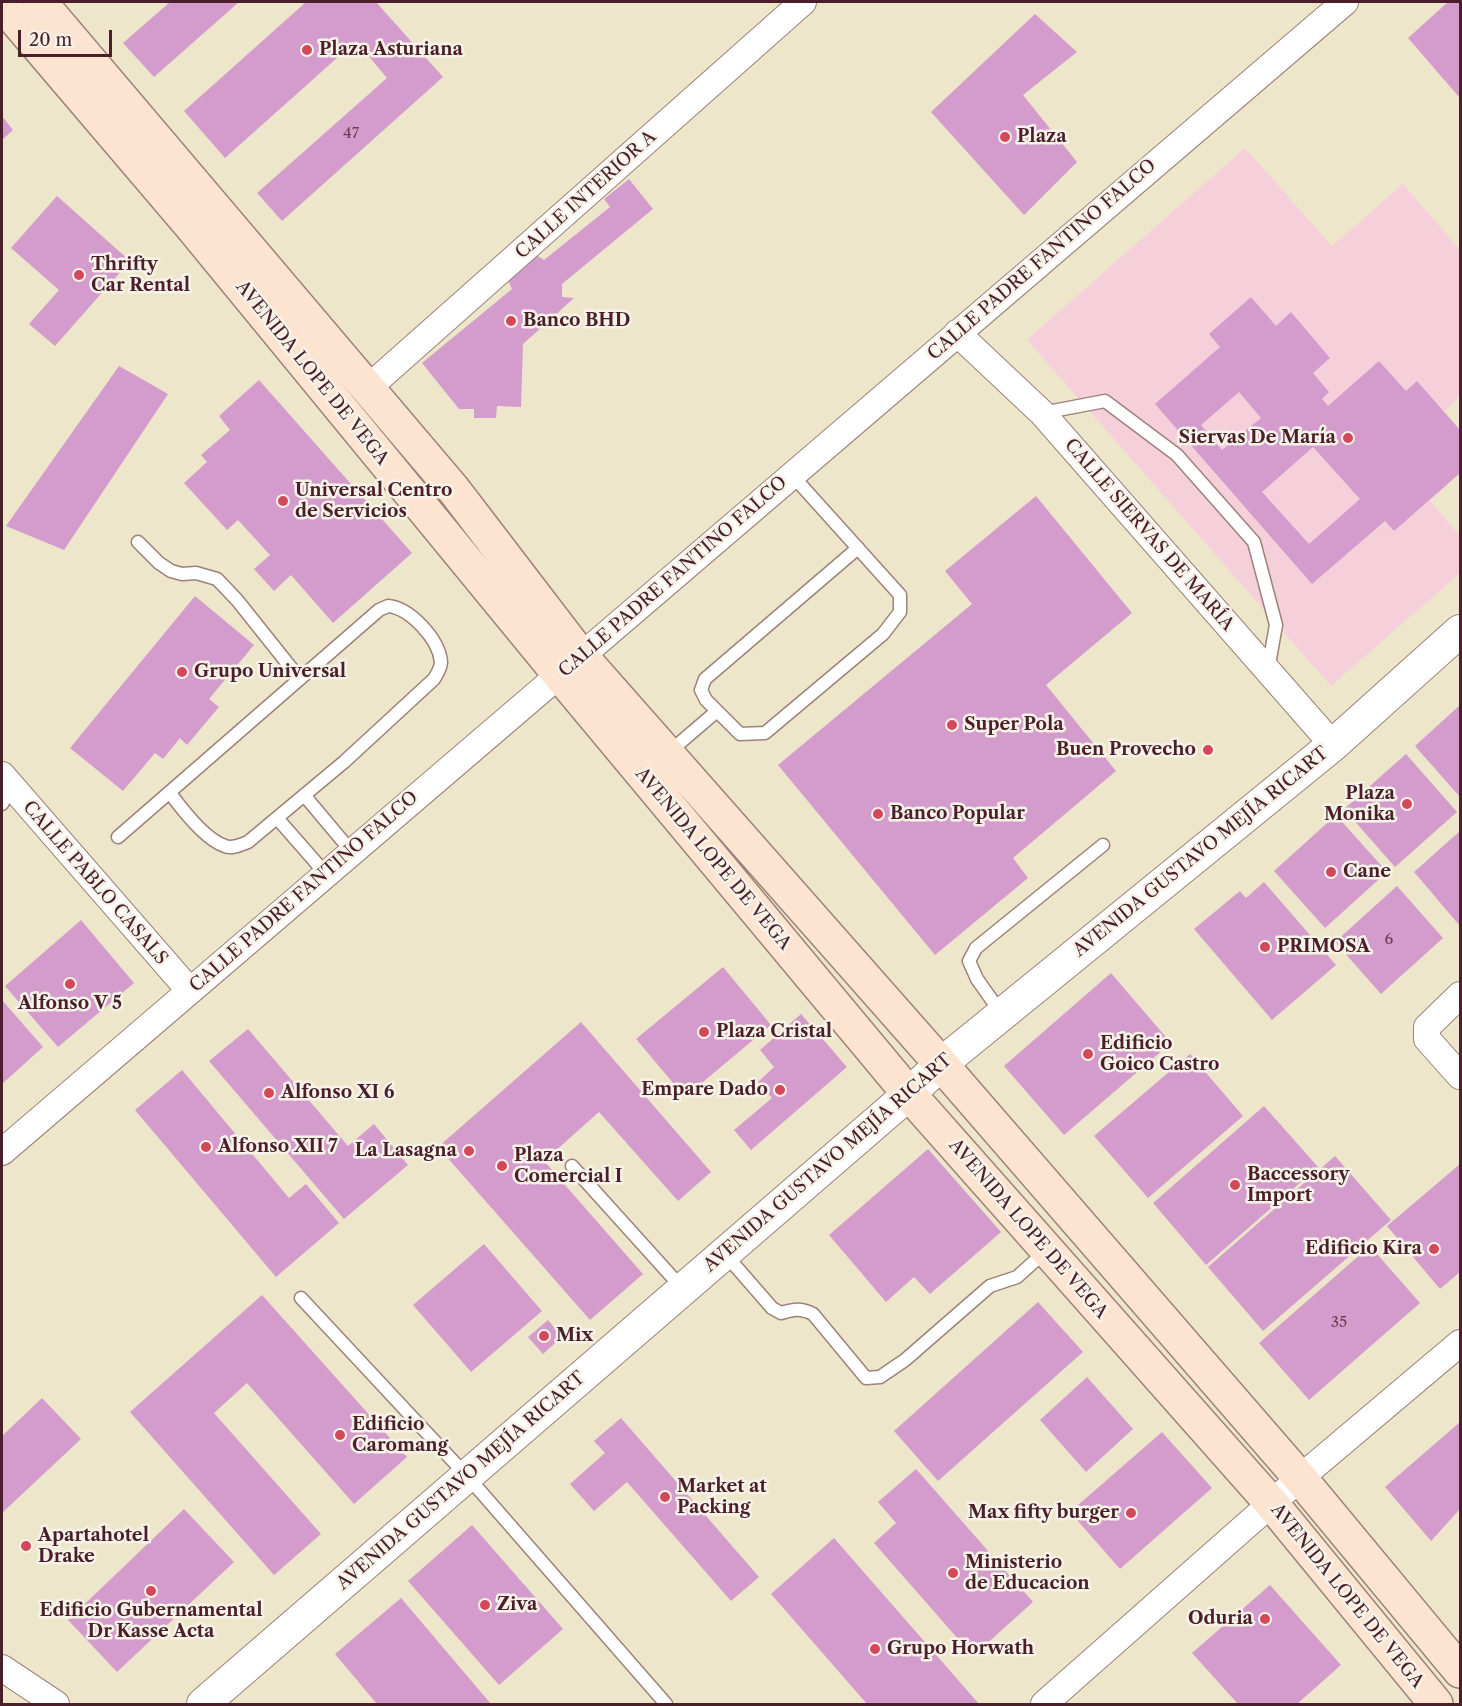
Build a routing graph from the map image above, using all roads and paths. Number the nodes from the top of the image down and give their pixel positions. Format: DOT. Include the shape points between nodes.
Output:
graph roads {
  1 [pos="40,2"];
  2 [pos="803,2"];
  3 [pos="1345,2"];
  4 [pos="2,4"];
  5 [pos="957,333"];
  6 [pos="368,388"];
  7 [pos="1042,413"];
  8 [pos="792,475"];
  9 [pos="138,542"];
  10 [pos="858,548"];
  11 [pos="1461,631"];
  12 [pos="570,665"];
  13 [pos="1268,671"];
  14 [pos="300,679"];
  15 [pos="717,711"];
  16 [pos="1333,745"];
  17 [pos="668,754"];
  18 [pos="5,789"];
  19 [pos="170,793"];
  20 [pos="304,795"];
  21 [pos="277,818"];
  22 [pos="118,837"];
  23 [pos="1103,845"];
  24 [pos="351,851"];
  25 [pos="326,874"];
  26 [pos="190,990"];
  27 [pos="1461,995"];
  28 [pos="1002,1014"];
  29 [pos="940,1064"];
  30 [pos="1461,1076"];
  31 [pos="909,1094"];
  32 [pos="2,1152"];
  33 [pos="572,1166"];
  34 [pos="1047,1250"];
  35 [pos="725,1253"];
  36 [pos="683,1289"];
  37 [pos="300,1298"];
  38 [pos="1461,1343"];
  39 [pos="467,1476"];
  40 [pos="1300,1478"];
  41 [pos="1272,1504"];
  42 [pos="2,1668"];
  43 [pos="1461,1671"];
  44 [pos="56,1704"];
  45 [pos="203,1704"];
  46 [pos="666,1704"];
  47 [pos="1044,1704"];
  48 [pos="1436,1704"];
  1 -- 6 [label="main road, AVENIDA LOPE DE VEGA"];
  2 -- 6 [label="street, CALLE INTERIOR A"];
  3 -- 5 [label="street, CALLE PADRE FANTINO FALCO"];
  4 -- 12 [label="main road, AVENIDA LOPE DE VEGA"];
  5 -- 7 [label="street, CALLE SIERVAS DE MARÍA"];
  5 -- 8 [label="street, CALLE PADRE FANTINO FALCO"];
  6 -- 12 [label="main road, AVENIDA LOPE DE VEGA" via="454,490"];
  7 -- 13 [label="street, CALLE SIERVAS DE MARÍA"];
  7 -- 13 [label="lane" via="1105,401 1177,455 1254,542 1276,625"];
  8 -- 10 [label="lane"];
  8 -- 12 [label="street, CALLE PADRE FANTINO FALCO"];
  9 -- 14 [label="lane" via="171,571 217,579"];
  10 -- 15 [label="lane" via="705,679 701,690"];
  10 -- 15 [label="lane" via="900,595 900,612 883,634 765,733 740,734"];
  11 -- 16 [label="street, AVENIDA GUSTAVO MEJÍA RICART"];
  12 -- 17 [label="main road, AVENIDA LOPE DE VEGA"];
  12 -- 24 [label="street, CALLE PADRE FANTINO FALCO"];
  12 -- 31 [label="main road, AVENIDA LOPE DE VEGA"];
  13 -- 16 [label="street, CALLE SIERVAS DE MARÍA"];
  14 -- 19 [label="lane"];
  14 -- 20 [label="lane" via="388,606 406,611 429,634 441,662 434,679"];
  15 -- 17 [label="lane"];
  16 -- 28 [label="street, AVENIDA GUSTAVO MEJÍA RICART"];
  17 -- 29 [label="main road, AVENIDA LOPE DE VEGA"];
  18 -- 26 [label="street, CALLE PABLO CASALS"];
  19 -- 21 [label="lane" via="186,814 226,847 248,842"];
  19 -- 22 [label="lane"];
  20 -- 21 [label="lane"];
  20 -- 24 [label="lane"];
  21 -- 25 [label="lane"];
  23 -- 28 [label="lane" via="976,948 969,962"];
  24 -- 25 [label="street, CALLE PADRE FANTINO FALCO"];
  25 -- 26 [label="street, CALLE PADRE FANTINO FALCO"];
  26 -- 32 [label="street, CALLE PADRE FANTINO FALCO"];
  27 -- 30 [label="street" via="1427,1027 1427,1039"];
  28 -- 29 [label="street, AVENIDA GUSTAVO MEJÍA RICART"];
  29 -- 31 [label="street, AVENIDA GUSTAVO MEJÍA RICART"];
  29 -- 40 [label="main road, AVENIDA LOPE DE VEGA"];
  31 -- 34 [label="main road, AVENIDA LOPE DE VEGA"];
  31 -- 35 [label="street, AVENIDA GUSTAVO MEJÍA RICART"];
  33 -- 36 [label="lane"];
  34 -- 35 [label="lane" via="1017,1277 990,1286 905,1360 880,1377 866,1378 813,1314 794,1309 781,1313 772,1308"];
  34 -- 41 [label="main road, AVENIDA LOPE DE VEGA"];
  35 -- 36 [label="street, AVENIDA GUSTAVO MEJÍA RICART"];
  36 -- 39 [label="street, AVENIDA GUSTAVO MEJÍA RICART"];
  37 -- 39 [label="lane"];
  38 -- 40 [label="street"];
  39 -- 45 [label="street, AVENIDA GUSTAVO MEJÍA RICART"];
  39 -- 46 [label="lane"];
  40 -- 41 [label="street"];
  40 -- 43 [label="main road, AVENIDA LOPE DE VEGA"];
  41 -- 47 [label="street"];
  41 -- 48 [label="main road, AVENIDA LOPE DE VEGA"];
  42 -- 44 [label="street"];
}
